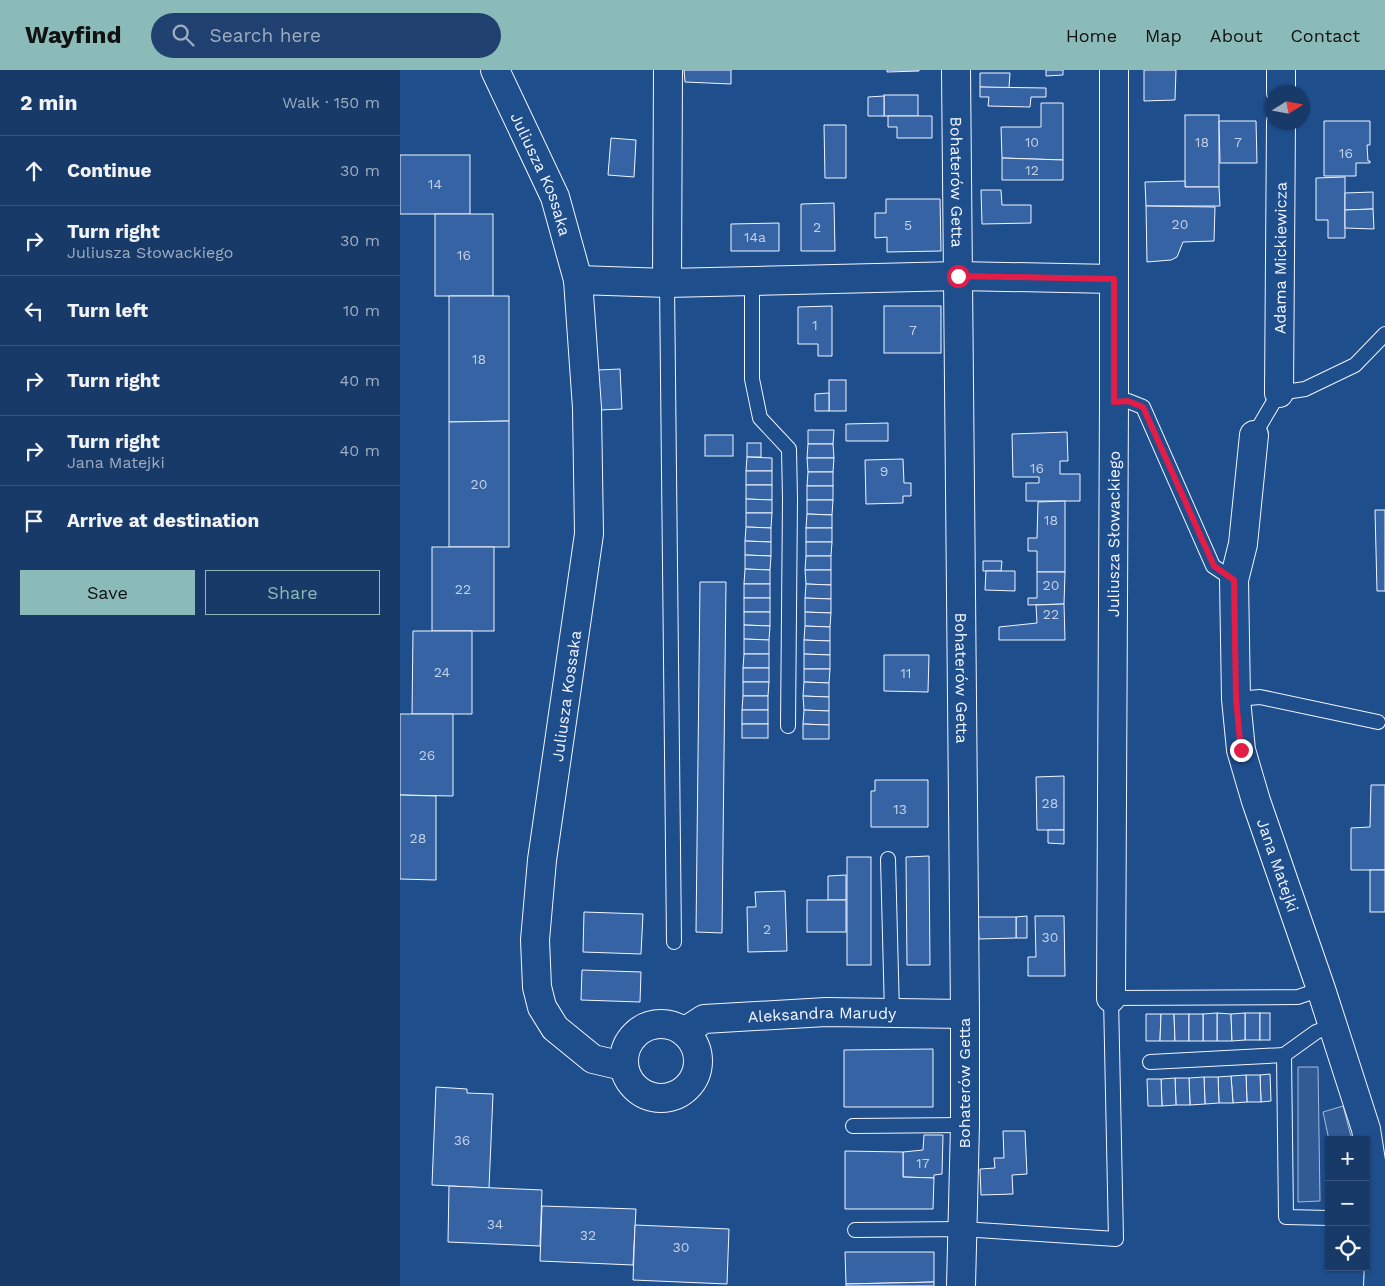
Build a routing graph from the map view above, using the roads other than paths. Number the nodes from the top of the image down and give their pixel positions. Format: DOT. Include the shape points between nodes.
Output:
graph roads {
  1 [pos="495,70"];
  2 [pos="668,70"];
  3 [pos="956,70"];
  4 [pos="1114,70"];
  5 [pos="1281,70"];
  6 [pos="1281,85"];
  7 [pos="1281,130"];
  8 [pos="958,276"];
  9 [pos="1114,279"];
  10 [pos="578,280"];
  11 [pos="752,281"];
  12 [pos="667,283"];
  13 [pos="1385,334"];
  14 [pos="1279,393"];
  15 [pos="1114,402"];
  16 [pos="1254,435"];
  17 [pos="1234,580"];
  18 [pos="1236,699"];
  19 [pos="1378,722"];
  20 [pos="788,726"];
  21 [pos="888,859"];
  22 [pos="674,942"];
  23 [pos="1321,989"];
  24 [pos="1111,998"];
  25 [pos="892,1013"];
  26 [pos="965,1014"];
  27 [pos="1332,1026"];
  28 [pos="684,1032"];
  29 [pos="1284,1056"];
  30 [pos="1150,1062"];
  31 [pos="623,1066"];
  32 [pos="965,1125"];
  33 [pos="852,1126"];
  34 [pos="1377,1215"];
  35 [pos="1325,1218"];
  36 [pos="962,1229"];
  37 [pos="855,1230"];
  38 [pos="961,1286"];
  39 [pos="1378,1286"];
  1 -- 10 [label="street, Juliusza Kossaka" via="555,197"];
  2 -- 12 [label="street"];
  3 -- 8 [label="street, Bohaterów Getta"];
  4 -- 9 [label="street, Juliusza Słowackiego"];
  5 -- 6 [label="street"];
  7 -- 14 [label="street, Adama Mickiewicza"];
  8 -- 9 [label="street"];
  8 -- 11 [label="street"];
  8 -- 26 [label="street, Bohaterów Getta"];
  9 -- 15 [label="street, Juliusza Słowackiego"];
  10 -- 12 [label="street"];
  10 -- 31 [label="street, Juliusza Kossaka" via="587,408 589,534 542,860 535,940 536,988 542,1007 555,1028 593,1059"];
  11 -- 12 [label="street"];
  11 -- 20 [label="lane" via="752,379 760,418 789,449"];
  12 -- 22 [label="lane"];
  13 -- 14 [label="lane" via="1355,365 1305,389"];
  14 -- 16 [label="lane"];
  15 -- 17 [label="lane" via="1128,401 1143,407 1214,566"];
  15 -- 24 [label="street, Juliusza Słowackiego"];
  16 -- 17 [label="street, Jana Matejki" via="1243,544"];
  17 -- 18 [label="street, Jana Matejki"];
  18 -- 19 [label="lane" via="1260,697"];
  18 -- 23 [label="street, Jana Matejki" via="1241,750"];
  21 -- 25 [label="lane"];
  23 -- 24 [label="lane" via="1298,997"];
  23 -- 27 [label="street, Jana Matejki"];
  24 -- 36 [label="lane" via="1116,1239"];
  25 -- 26 [label="street, Aleksandra Marudy"];
  25 -- 28 [label="street, Aleksandra Marudy" via="826,1012 704,1019"];
  26 -- 32 [label="street, Bohaterów Getta"];
  27 -- 29 [label="lane" via="1316,1032"];
  27 -- 34 [label="street, Jana Matejki" via="1366,1129"];
  28 -- 31 [label="street" via="668,1024 650,1025 634,1033 625,1048"];
  28 -- 31 [label="street" via="694,1044 698,1061 695,1077 685,1090 670,1098 654,1098 639,1092 628,1081"];
  29 -- 30 [label="lane"];
  29 -- 35 [label="lane" via="1286,1218"];
  32 -- 33 [label="lane"];
  32 -- 36 [label="street, Bohaterów Getta"];
  34 -- 39 [label="street, Jana Matejki" via="1380,1239"];
  36 -- 37 [label="lane"];
  36 -- 38 [label="street, Bohaterów Getta"];
}
